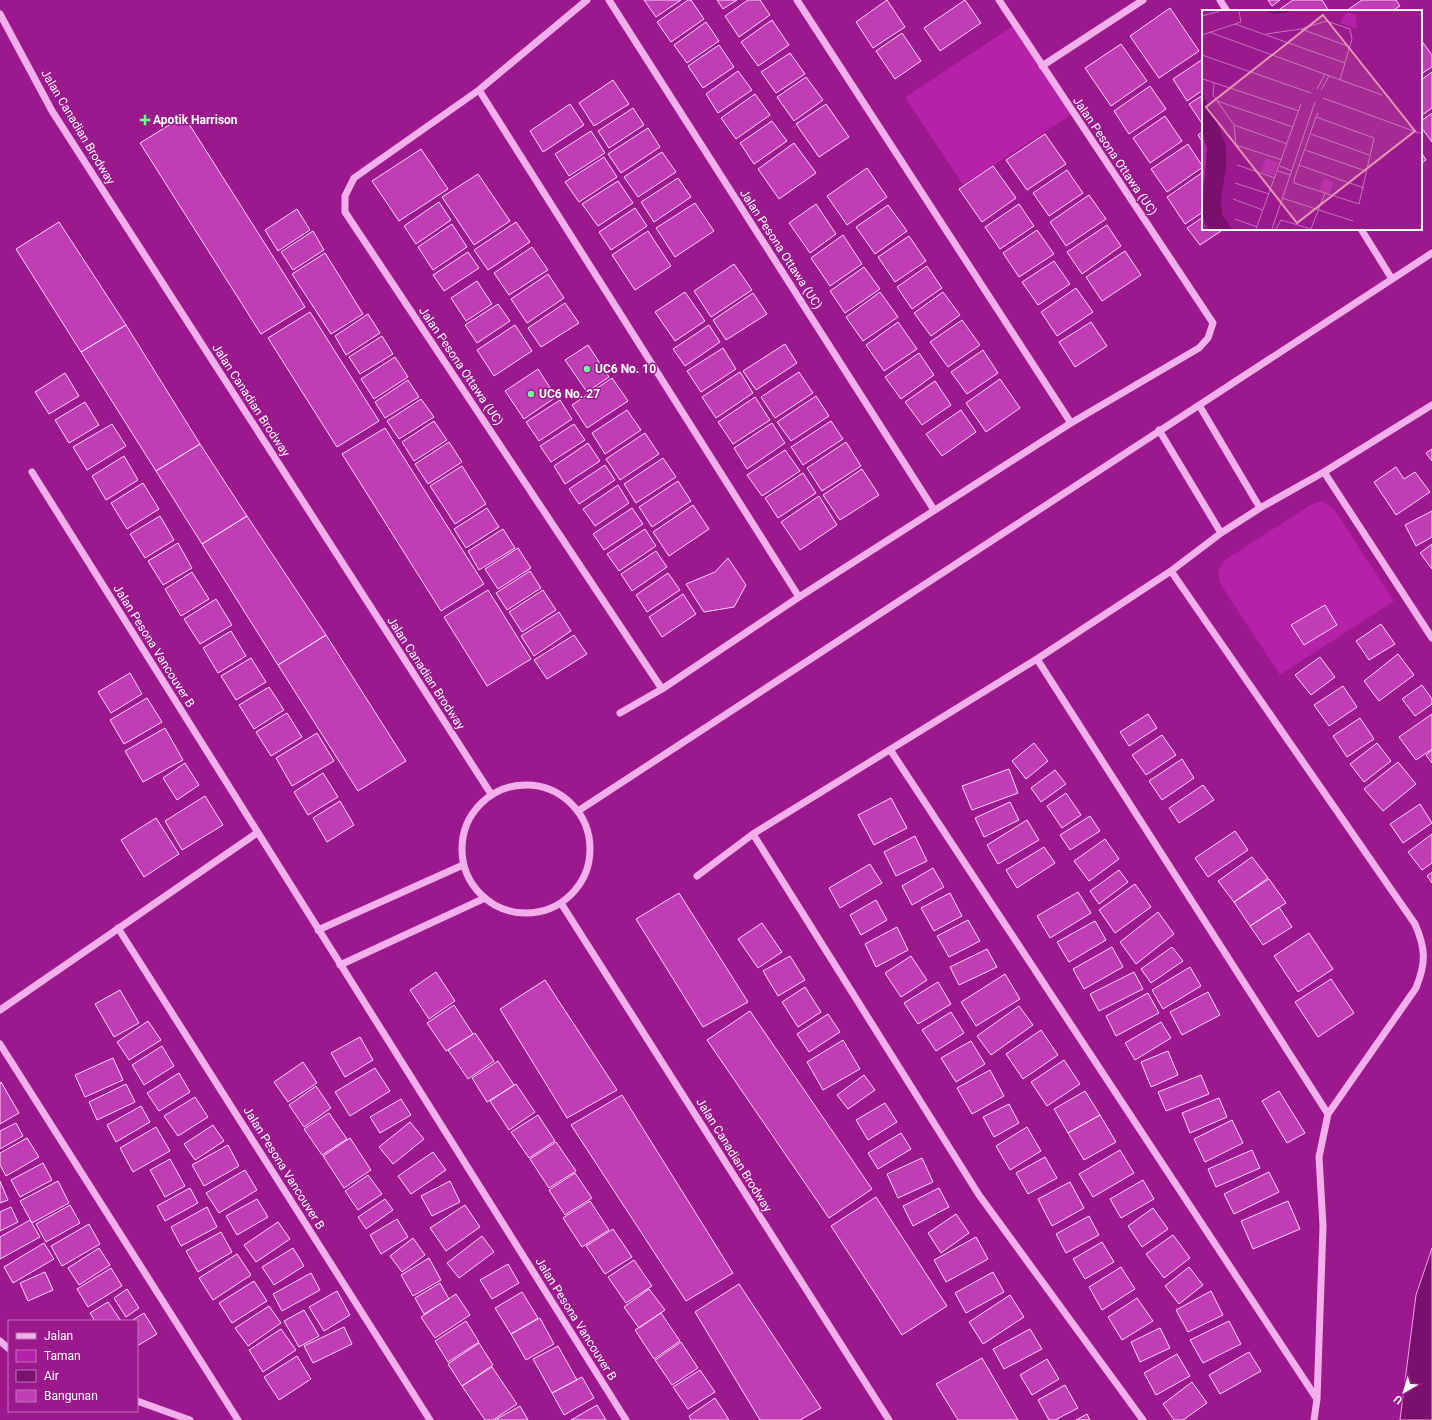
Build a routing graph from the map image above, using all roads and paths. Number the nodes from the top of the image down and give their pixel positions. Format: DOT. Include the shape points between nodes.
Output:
graph roads {
  1 [pos="587,0"];
  2 [pos="609,0"];
  3 [pos="797,0"];
  4 [pos="999,0"];
  5 [pos="1143,0"];
  6 [pos="1220,0"];
  7 [pos="1226,10"];
  8 [pos="0,14"];
  9 [pos="1042,66"];
  10 [pos="479,90"];
  11 [pos="1362,230"];
  12 [pos="1432,253"];
  13 [pos="1392,279"];
  14 [pos="1200,405"];
  15 [pos="1432,405"];
  16 [pos="1071,423"];
  17 [pos="1159,430"];
  18 [pos="32,472"];
  19 [pos="1324,472"];
  20 [pos="1260,508"];
  21 [pos="934,510"];
  22 [pos="1221,533"];
  23 [pos="1171,570"];
  24 [pos="800,598"];
  25 [pos="1432,638"];
  26 [pos="1037,660"];
  27 [pos="662,689"];
  28 [pos="620,713"];
  29 [pos="892,750"];
  30 [pos="491,794"];
  31 [pos="578,812"];
  32 [pos="257,833"];
  33 [pos="753,834"];
  34 [pos="463,865"];
  35 [pos="697,876"];
  36 [pos="485,898"];
  37 [pos="561,903"];
  38 [pos="118,928"];
  39 [pos="318,930"];
  40 [pos="340,965"];
  41 [pos="0,1010"];
  42 [pos="0,1044"];
  43 [pos="1328,1114"];
  44 [pos="0,1341"];
  45 [pos="8,1348"];
  46 [pos="1318,1399"];
  47 [pos="138,1401"];
  48 [pos="190,1420"];
  49 [pos="238,1420"];
  50 [pos="430,1420"];
  51 [pos="626,1420"];
  52 [pos="889,1420"];
  53 [pos="1143,1420"];
  54 [pos="1314,1420"];
  1 -- 10 [label="street, Jalan Pesona Ottawa (UC)"];
  2 -- 21 [label="street, Jalan Pesona Ottawa (UC)"];
  3 -- 16 [label="street"];
  4 -- 9 [label="street, Jalan Pesona Ottawa (UC)"];
  5 -- 9 [label="street"];
  6 -- 7 [label="street"];
  8 -- 30 [label="street, Jalan Canadian Brodway" via="52,111"];
  9 -- 16 [label="street, Jalan Pesona Ottawa (UC)" via="1213,323 1208,338 1198,348"];
  10 -- 24 [label="street"];
  10 -- 27 [label="street, Jalan Pesona Ottawa (UC)" via="354,178 345,196 345,212"];
  11 -- 13 [label="street"];
  12 -- 13 [label="street"];
  13 -- 14 [label="street"];
  14 -- 17 [label="street"];
  14 -- 20 [label="street"];
  15 -- 19 [label="street"];
  16 -- 21 [label="street"];
  17 -- 22 [label="street"];
  17 -- 31 [label="street"];
  18 -- 32 [label="street, Jalan Pesona Vancouver B"];
  19 -- 20 [label="street"];
  19 -- 25 [label="street"];
  20 -- 22 [label="street"];
  21 -- 24 [label="street"];
  22 -- 23 [label="street"];
  23 -- 26 [label="street"];
  23 -- 43 [label="street" via="1415,924 1422,940 1423,971 1416,988"];
  24 -- 27 [label="street"];
  26 -- 29 [label="street"];
  26 -- 43 [label="street"];
  27 -- 28 [label="street"];
  29 -- 33 [label="street"];
  29 -- 46 [label="street"];
  30 -- 31 [label="street" via="509,786 528,784 548,788 564,798"];
  30 -- 34 [label="street" via="475,808 465,825 461,845"];
  31 -- 37 [label="street" via="587,830 590,851 586,871 577,889"];
  32 -- 38 [label="street"];
  32 -- 39 [label="street, Jalan Pesona Vancouver B"];
  33 -- 35 [label="street"];
  33 -- 53 [label="street" via="979,1195"];
  34 -- 36 [label="street" via="471,884"];
  34 -- 39 [label="street"];
  36 -- 37 [label="street" via="502,909 523,913 543,911"];
  36 -- 40 [label="street"];
  37 -- 52 [label="street, Jalan Canadian Brodway"];
  38 -- 41 [label="street"];
  38 -- 50 [label="street, Jalan Pesona Vancouver B"];
  39 -- 40 [label="street, Jalan Pesona Vancouver B"];
  40 -- 51 [label="street, Jalan Pesona Vancouver B"];
  42 -- 49 [label="street"];
  43 -- 46 [label="street" via="1319,1157 1322,1226"];
  44 -- 45 [label="street"];
  46 -- 54 [label="street"];
  47 -- 48 [label="street"];
}
